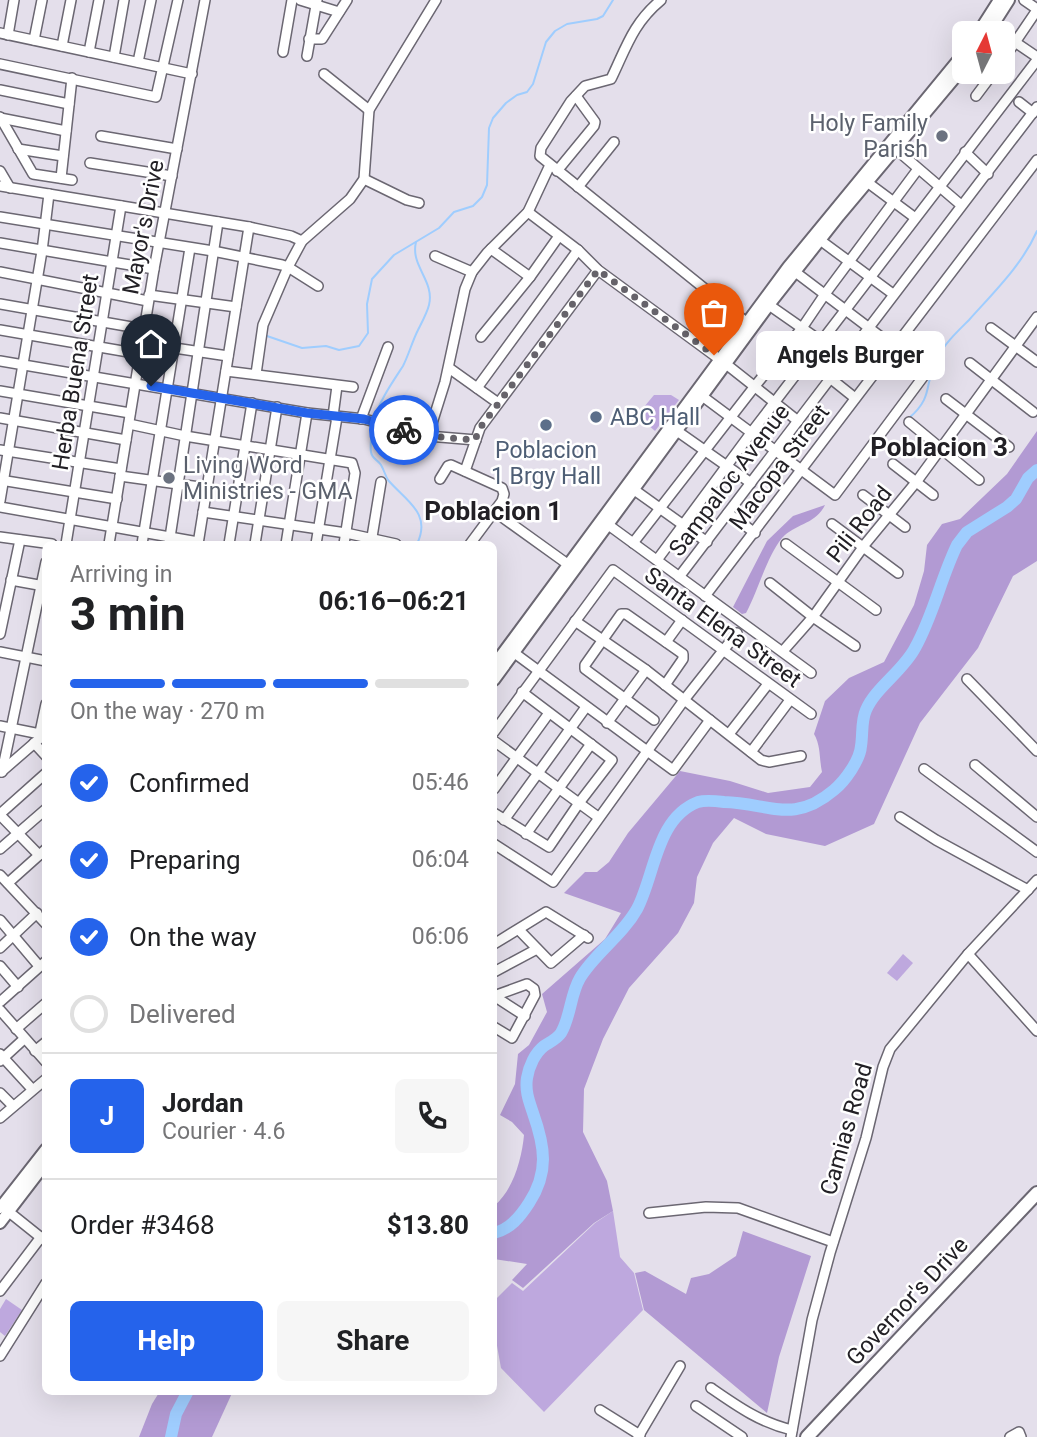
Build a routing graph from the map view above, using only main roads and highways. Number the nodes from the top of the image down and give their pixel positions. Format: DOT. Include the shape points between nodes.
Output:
graph roads {
  1 [pos="999,0"];
  2 [pos="1009,0"];
  3 [pos="996,21"];
  4 [pos="998,21"];
  5 [pos="952,69"];
  6 [pos="952,81"];
  7 [pos="893,147"];
  8 [pos="792,270"];
  9 [pos="750,325"];
  10 [pos="699,394"];
  11 [pos="645,466"];
  12 [pos="604,522"];
  13 [pos="510,650"];
  14 [pos="497,662"];
  15 [pos="497,674"];
  16 [pos="42,1155"];
  17 [pos="42,1167"];
  18 [pos="1037,1193"];
  19 [pos="4,1210"];
  20 [pos="0,1223"];
  21 [pos="807,1437"];
  1 -- 3 [label="main road"];
  2 -- 4 [label="main road"];
  5 -- 7 [label="main road"];
  6 -- 7 [label="main road"];
  7 -- 8 [label="main road"];
  7 -- 8 [label="main road"];
  8 -- 9 [label="main road"];
  8 -- 9 [label="main road"];
  9 -- 10 [label="main road"];
  10 -- 11 [label="main road"];
  10 -- 11 [label="main road" via="677,430"];
  11 -- 12 [label="main road"];
  11 -- 12 [label="main road" via="633,489"];
  12 -- 13 [label="main road"];
  13 -- 14 [label="main road"];
  13 -- 15 [label="main road"];
  16 -- 19 [label="main road"];
  17 -- 19 [label="main road"];
  18 -- 21 [label="highway, Governor's Drive"];
  19 -- 20 [label="main road"];
}
